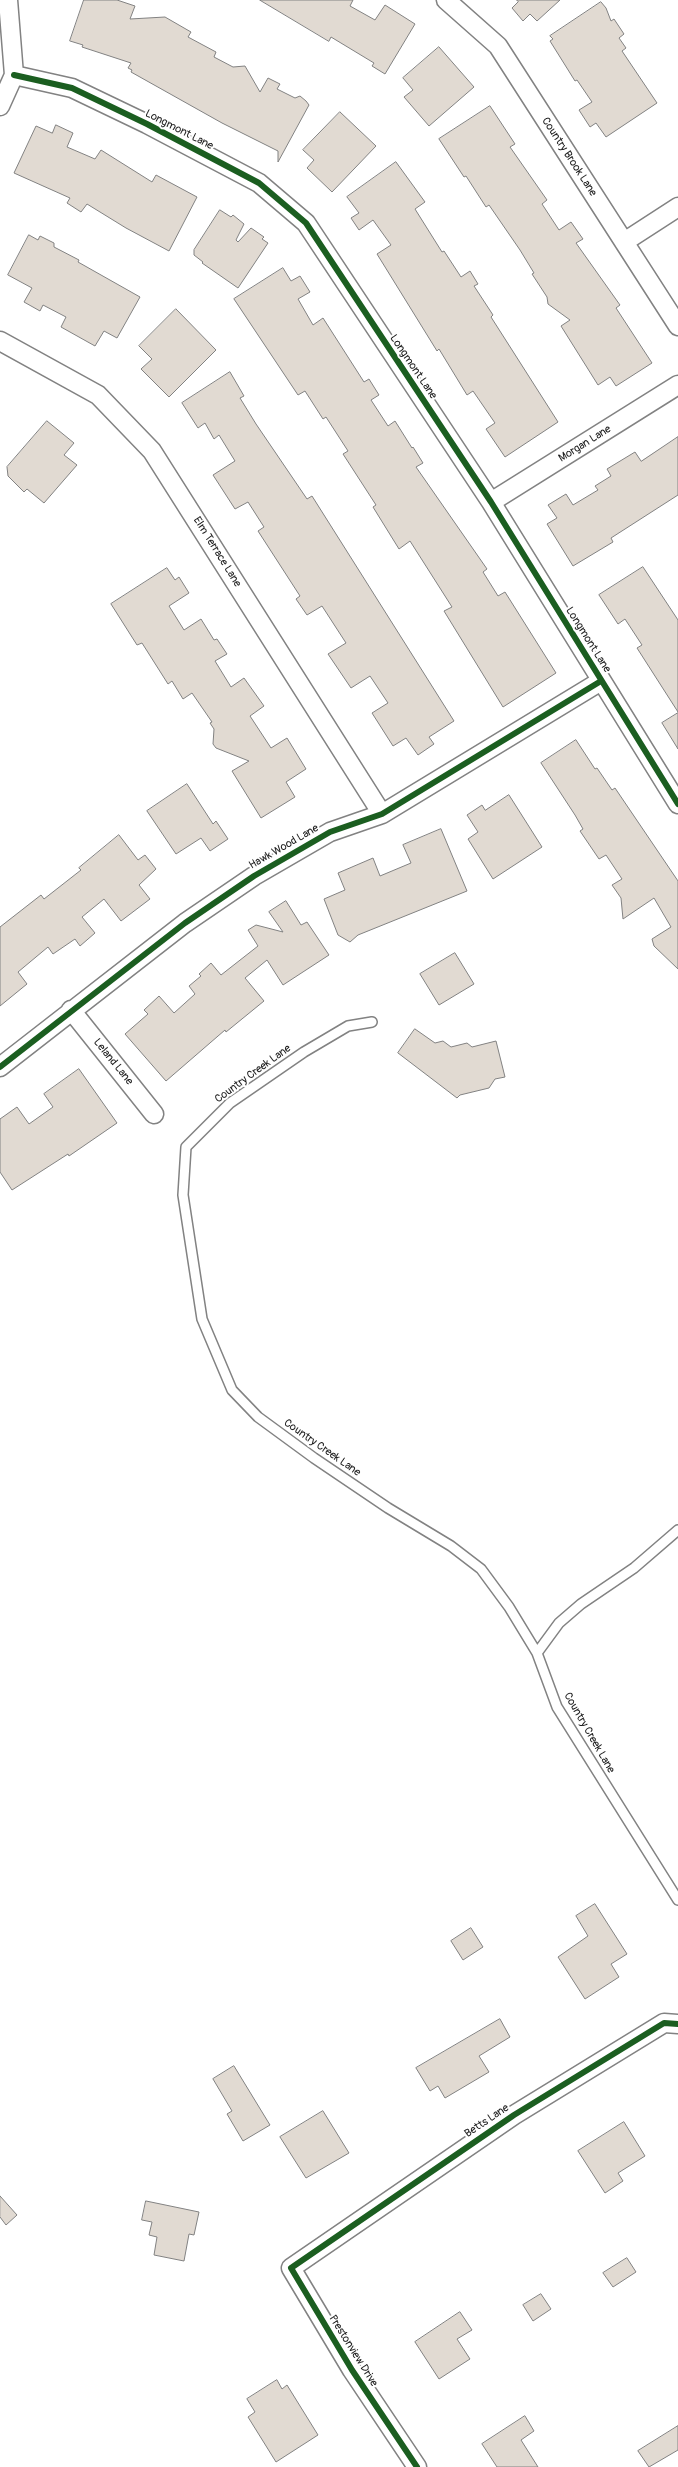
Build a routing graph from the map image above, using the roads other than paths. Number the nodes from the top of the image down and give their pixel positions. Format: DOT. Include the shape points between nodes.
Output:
graph roads {
  1 [pos="8,0"];
  2 [pos="446,0"];
  3 [pos="14,75"];
  4 [pos="0,106"];
  5 [pos="678,207"];
  6 [pos="624,242"];
  7 [pos="678,326"];
  8 [pos="0,341"];
  9 [pos="678,385"];
  10 [pos="491,502"];
  11 [pos="601,681"];
  12 [pos="678,804"];
  13 [pos="382,814"];
  14 [pos="71,1010"];
  15 [pos="372,1022"];
  16 [pos="0,1067"];
  17 [pos="154,1114"];
  18 [pos="678,1530"];
  19 [pos="537,1653"];
  20 [pos="678,1900"];
  21 [pos="678,2024"];
  22 [pos="314,2250"];
  23 [pos="417,2467"];
  1 -- 3 [label="street"];
  2 -- 6 [label="street, Country Brook Lane" via="498,46"];
  3 -- 4 [label="street"];
  3 -- 10 [label="street, Longmont Lane" via="72,88 147,124 259,183 306,223"];
  5 -- 6 [label="street"];
  6 -- 7 [label="street, Country Brook Lane"];
  8 -- 13 [label="street, Elm Terrace Lane" via="98,395 152,451"];
  9 -- 10 [label="street, Morgan Lane"];
  10 -- 11 [label="street, Longmont Lane"];
  11 -- 12 [label="street, Longmont Lane"];
  11 -- 13 [label="street, Hawk Wood Lane"];
  13 -- 14 [label="street, Hawk Wood Lane" via="330,832 254,876 186,923"];
  14 -- 16 [label="street, Hawk Wood Lane"];
  14 -- 17 [label="street, Leland Lane"];
  15 -- 19 [label="lane, Country Creek Lane" via="348,1026 304,1052 230,1103 186,1147 183,1195 202,1319 232,1390 258,1417 314,1458 388,1508 451,1546 481,1569 509,1607"];
  18 -- 19 [label="lane" via="634,1568 581,1604 559,1623"];
  19 -- 20 [label="lane, Country Creek Lane" via="557,1707"];
  21 -- 22 [label="street, Betts Lane" via="664,2023 527,2106"];
  22 -- 23 [label="street, Prestonview Drive" via="291,2268 352,2370"];
}
